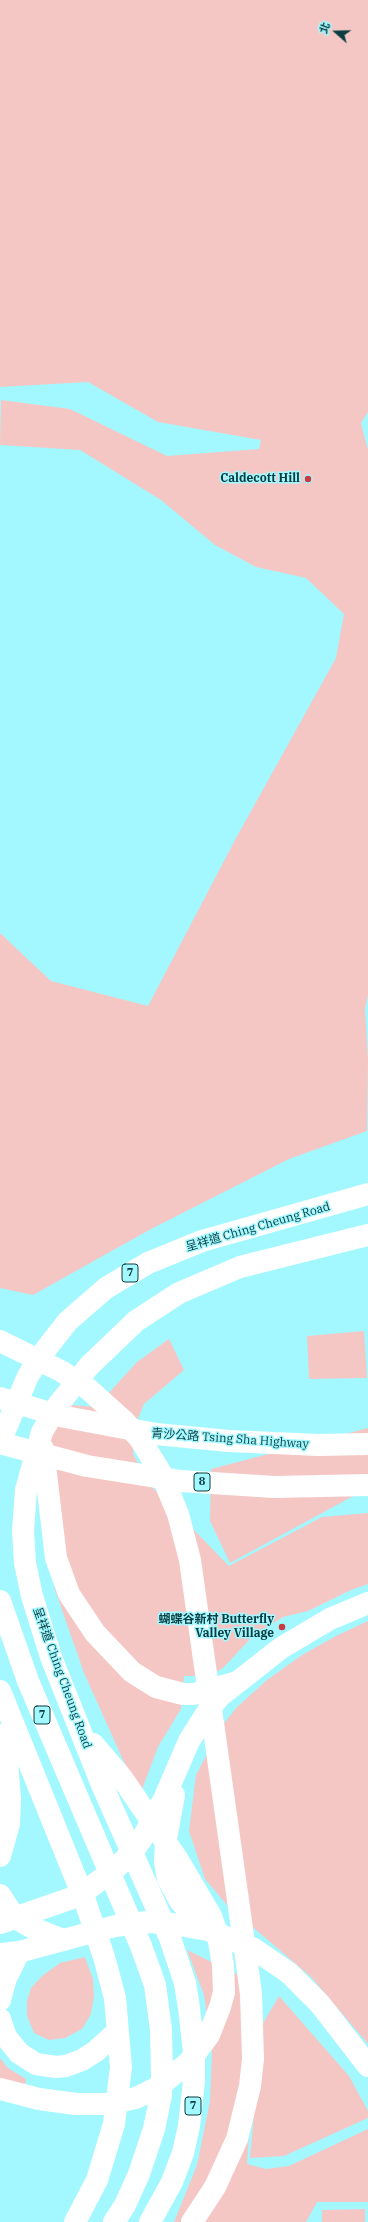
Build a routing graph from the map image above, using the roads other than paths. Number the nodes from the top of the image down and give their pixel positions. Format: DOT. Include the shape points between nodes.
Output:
graph roads {
  1 [pos="368,1194"];
  2 [pos="368,1235"];
  3 [pos="0,1341"];
  4 [pos="0,1398"];
  5 [pos="42,1432"];
  6 [pos="1,1439"];
  7 [pos="368,1444"];
  8 [pos="368,1485"];
  9 [pos="0,1601"];
  10 [pos="368,1603"];
  11 [pos="237,1682"];
  12 [pos="0,1691"];
  13 [pos="81,1731"];
  14 [pos="0,1735"];
  15 [pos="182,1758"];
  16 [pos="0,1856"];
  17 [pos="0,1895"];
  18 [pos="8,1920"];
  19 [pos="208,1930"];
  20 [pos="63,1940"];
  21 [pos="10,1953"];
  22 [pos="0,2000"];
  23 [pos="0,2019"];
  24 [pos="118,2031"];
  25 [pos="368,2066"];
  26 [pos="0,2089"];
  27 [pos="75,2222"];
  28 [pos="114,2222"];
  29 [pos="150,2222"];
  30 [pos="192,2222"];
  1 -- 6 [label="main road, 呈祥道 Ching Cheung Road / 7" via="202,1241 148,1263 106,1288 68,1321 46,1349 28,1376"];
  2 -- 5 [label="main road, 呈祥道 Ching Cheung Road / 7" via="256,1262 208,1280 165,1301 124,1331 89,1366 58,1405"];
  3 -- 30 [label="main road" via="61,1371 108,1405 140,1439 161,1473 178,1514 190,1560 251,1994 253,2052 250,2086 237,2139 215,2187"];
  4 -- 7 [label="main road, 青沙公路 Tsing Sha Highway" via="67,1418 156,1434 229,1441 318,1445"];
  5 -- 11 [label="main road" via="53,1546 60,1573 70,1594 95,1632 132,1672 156,1687 183,1694 212,1690"];
  5 -- 13 [label="main road, 呈祥道 Ching Cheung Road / 7" via="26,1490 23,1531 27,1574 41,1625"];
  6 -- 8 [label="main road, 8" via="87,1466 181,1481 274,1487"];
  9 -- 28 [label="main road, 7" via="26,1676 141,1946 155,1985 160,2030 161,2095 154,2129 139,2174"];
  10 -- 11 [label="main road" via="330,1619 281,1648"];
  11 -- 15 [label="main road" via="220,1696 208,1711"];
  12 -- 24 [label="main road" via="85,1901 109,1973 115,1998"];
  13 -- 26 [label="main road" via="122,1778 188,1874 211,1916 218,1936 224,1992 209,2035 189,2062 148,2093 118,2102 94,2105 59,2102"];
  13 -- 29 [label="main road, 呈祥道 Ching Cheung Road / 7" via="170,1938 185,1983 194,2052 193,2103 183,2153 172,2182"];
  14 -- 16 [label="main road" via="7,1761 10,1799 9,1824"];
  15 -- 18 [label="main road" via="154,1818 124,1862 84,1892"];
  15 -- 19 [label="main road" via="166,1839 166,1871 175,1894"];
  17 -- 18 [label="main road"];
  18 -- 20 [label="main road"];
  19 -- 20 [label="main road" via="147,1922 115,1926"];
  19 -- 25 [label="main road" via="271,1959 289,1973 320,2004"];
  20 -- 21 [label="main road"];
  21 -- 22 [label="main road"];
  23 -- 24 [label="main road" via="6,2037 19,2053 36,2064 50,2066 66,2066 82,2060"];
  24 -- 27 [label="main road" via="121,2067 114,2124 97,2180"];
}
